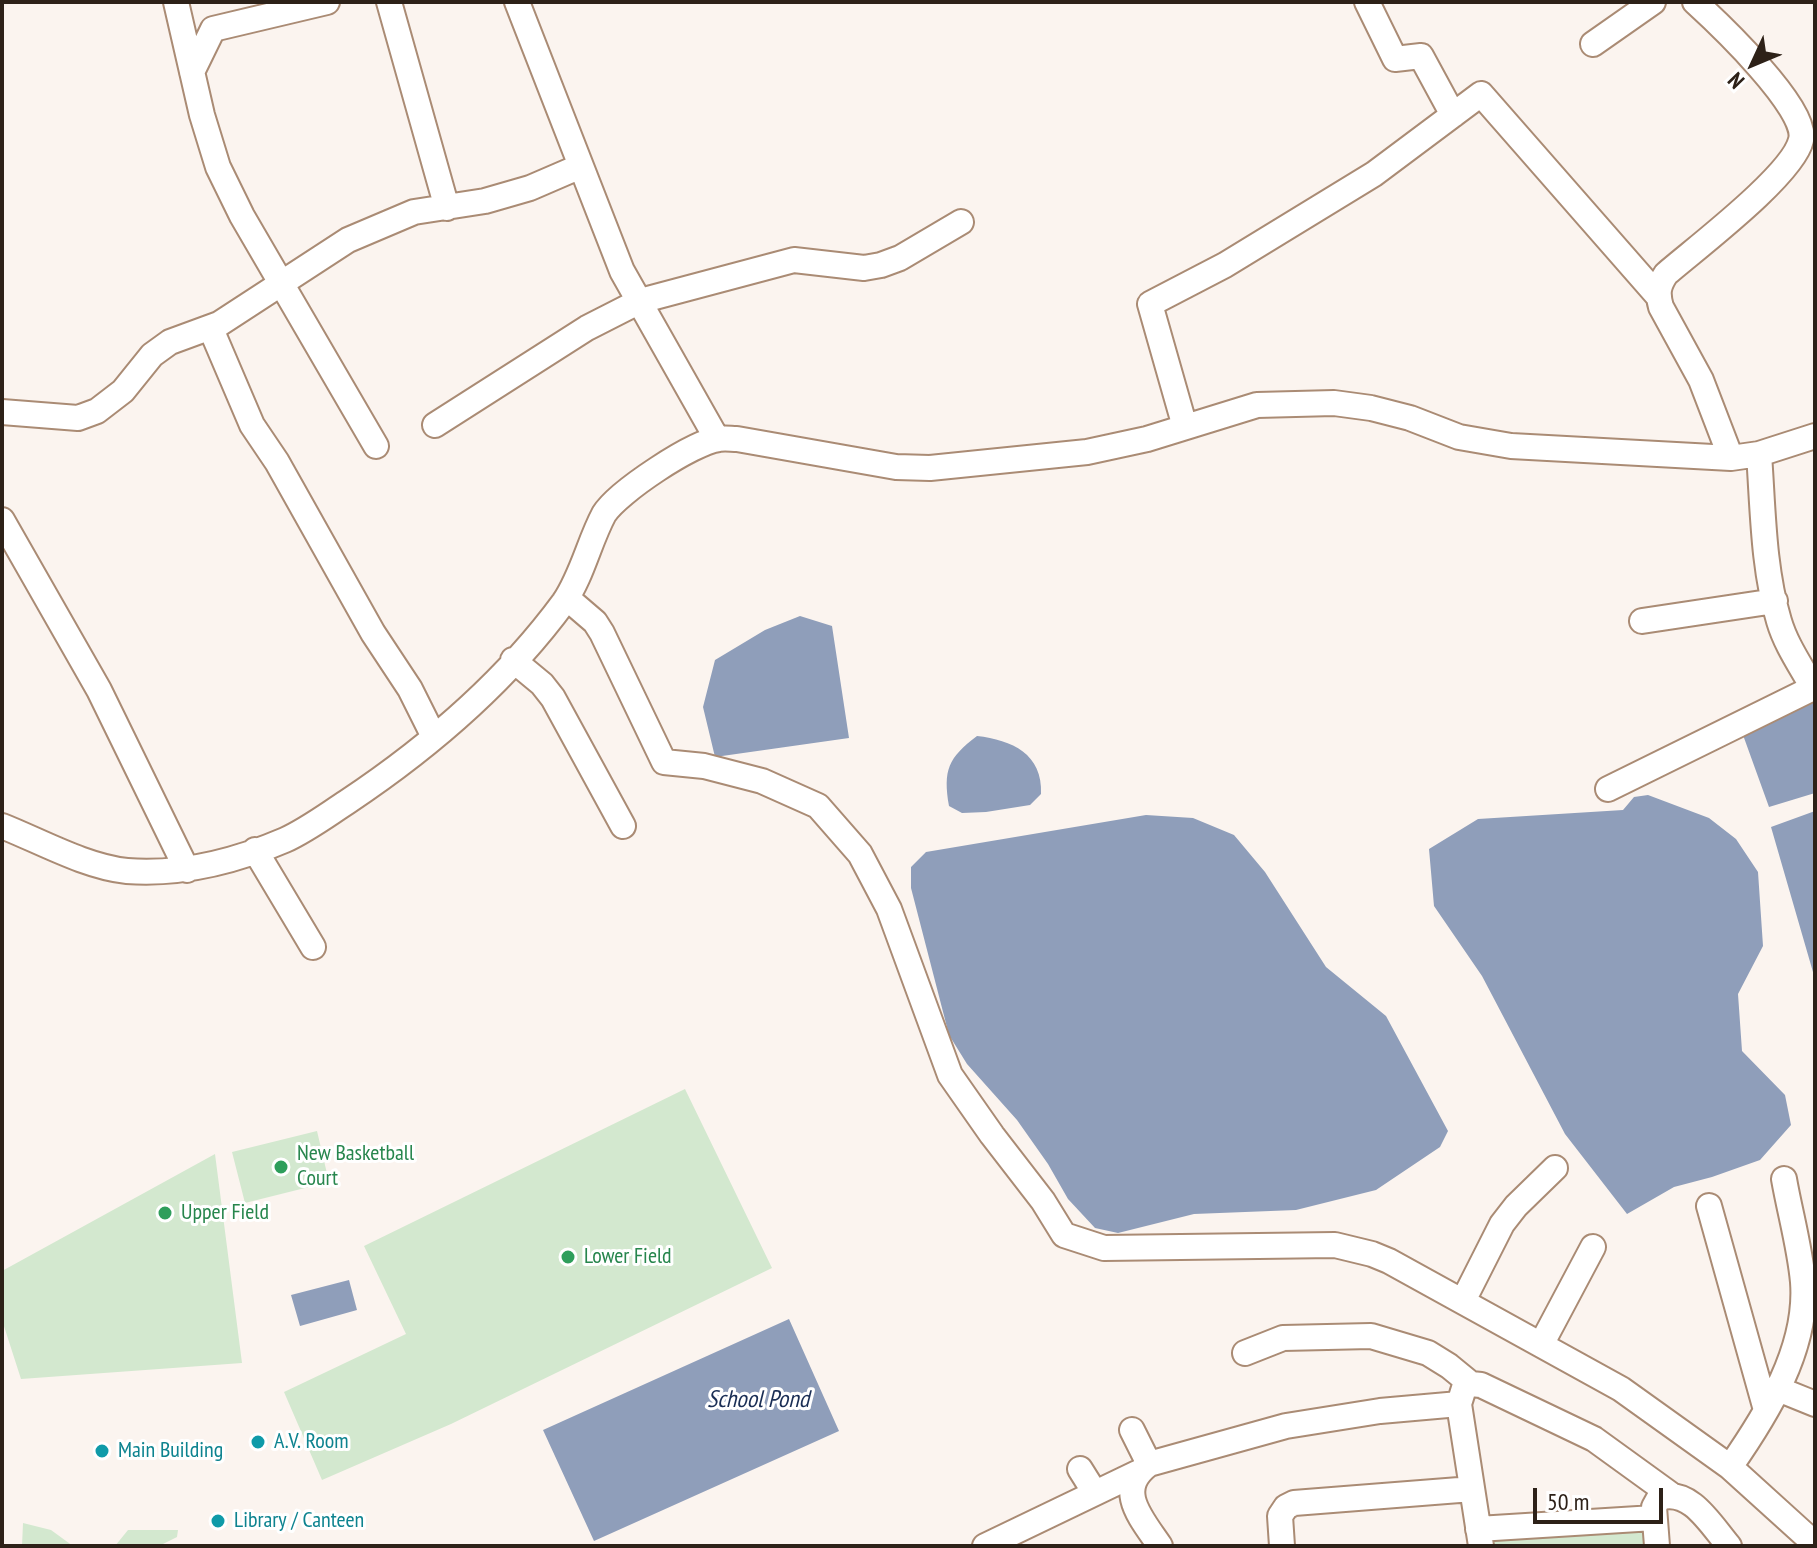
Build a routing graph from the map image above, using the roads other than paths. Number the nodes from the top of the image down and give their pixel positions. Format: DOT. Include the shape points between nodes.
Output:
graph roads {
  1 [pos="176,2"];
  2 [pos="327,2"];
  3 [pos="389,2"];
  4 [pos="517,2"];
  5 [pos="1367,2"];
  6 [pos="1653,2"];
  7 [pos="1695,2"];
  8 [pos="1593,44"];
  9 [pos="192,72"];
  10 [pos="1453,115"];
  11 [pos="1808,135"];
  12 [pos="581,166"];
  13 [pos="447,208"];
  14 [pos="961,222"];
  15 [pos="281,284"];
  16 [pos="1658,296"];
  17 [pos="640,301"];
  18 [pos="211,329"];
  19 [pos="2,412"];
  20 [pos="435,425"];
  21 [pos="1185,427"];
  22 [pos="1815,436"];
  23 [pos="717,439"];
  24 [pos="376,446"];
  25 [pos="1759,454"];
  26 [pos="1731,458"];
  27 [pos="2,520"];
  28 [pos="567,598"];
  29 [pos="1775,601"];
  30 [pos="1642,621"];
  31 [pos="513,660"];
  32 [pos="1814,687"];
  33 [pos="434,737"];
  34 [pos="1608,789"];
  35 [pos="2,826"];
  36 [pos="623,826"];
  37 [pos="255,850"];
  38 [pos="187,870"];
  39 [pos="313,947"];
  40 [pos="1555,1168"];
  41 [pos="1784,1179"];
  42 [pos="1709,1206"];
  43 [pos="1593,1247"];
  44 [pos="1463,1301"];
  45 [pos="1808,1330"];
  46 [pos="1542,1343"];
  47 [pos="1245,1353"];
  48 [pos="1465,1394"];
  49 [pos="1772,1400"];
  50 [pos="1815,1404"];
  51 [pos="1132,1430"];
  52 [pos="1730,1467"];
  53 [pos="1143,1468"];
  54 [pos="1080,1469"];
  55 [pos="1472,1489"];
  56 [pos="1095,1493"];
  57 [pos="1670,1494"];
  58 [pos="1654,1518"];
  59 [pos="1480,1537"];
  60 [pos="1815,1544"];
  61 [pos="985,1546"];
  62 [pos="1160,1546"];
  63 [pos="1282,1546"];
  64 [pos="1657,1546"];
  65 [pos="1729,1546"];
  1 -- 9 [label="street"];
  2 -- 9 [label="street" via="213,29"];
  3 -- 13 [label="street"];
  4 -- 12 [label="street"];
  5 -- 10 [label="street" via="1395,59 1421,56"];
  6 -- 8 [label="street"];
  7 -- 11 [label="street" via="1728,31 1790,105"];
  9 -- 15 [label="street" via="218,167"];
  10 -- 16 [label="street" via="1481,94"];
  10 -- 21 [label="street" via="1374,174 1150,304"];
  11 -- 16 [label="street" via="1774,179 1666,274"];
  12 -- 13 [label="street" via="530,188"];
  12 -- 17 [label="street" via="622,271"];
  13 -- 15 [label="street" via="414,212 359,235"];
  14 -- 17 [label="street" via="881,265 794,260"];
  15 -- 18 [label="street"];
  15 -- 24 [label="street"];
  16 -- 26 [label="street" via="1701,380"];
  17 -- 20 [label="street" via="562,343"];
  17 -- 23 [label="street"];
  18 -- 19 [label="street" via="170,342 97,411 78,418"];
  18 -- 33 [label="street" via="252,425"];
  21 -- 23 [label="street" via="1087,452 930,468"];
  21 -- 26 [label="street" via="1257,405 1334,403 1511,446"];
  22 -- 25 [label="street"];
  23 -- 28 [label="street" via="640,480 607,510"];
  25 -- 26 [label="street"];
  25 -- 29 [label="street"];
  27 -- 38 [label="street" via="99,690"];
  28 -- 31 [label="street"];
  28 -- 44 [label="street" via="602,633 664,762 762,781 818,806 860,854 889,909 950,1075 1064,1235 1104,1248 1335,1245 1389,1261"];
  29 -- 30 [label="street"];
  29 -- 32 [label="street" via="1785,638"];
  31 -- 33 [label="street"];
  31 -- 36 [label="street" via="553,698"];
  32 -- 34 [label="street"];
  33 -- 37 [label="street" via="315,823"];
  35 -- 38 [label="street" via="110,869"];
  37 -- 38 [label="street"];
  37 -- 39 [label="street"];
  40 -- 44 [label="street" via="1502,1224"];
  41 -- 45 [label="street"];
  42 -- 49 [label="street"];
  43 -- 46 [label="street"];
  44 -- 46 [label="street"];
  45 -- 49 [label="street"];
  46 -- 52 [label="street" via="1621,1389"];
  47 -- 48 [label="street" via="1283,1338 1371,1336 1428,1353 1449,1366"];
  48 -- 53 [label="street" via="1286,1426"];
  48 -- 55 [label="street"];
  48 -- 57 [label="street" via="1481,1385 1594,1439"];
  49 -- 50 [label="street"];
  49 -- 52 [label="street"];
  51 -- 53 [label="street"];
  52 -- 60 [label="street"];
  53 -- 56 [label="street"];
  53 -- 62 [label="street" via="1131,1488 1132,1499"];
  54 -- 56 [label="street"];
  55 -- 59 [label="street"];
  55 -- 63 [label="street" via="1294,1503 1280,1516"];
  56 -- 61 [label="street"];
  57 -- 58 [label="street" via="1659,1498"];
  57 -- 65 [label="street" via="1693,1504"];
  58 -- 59 [label="street"];
  58 -- 64 [label="street"];
}
